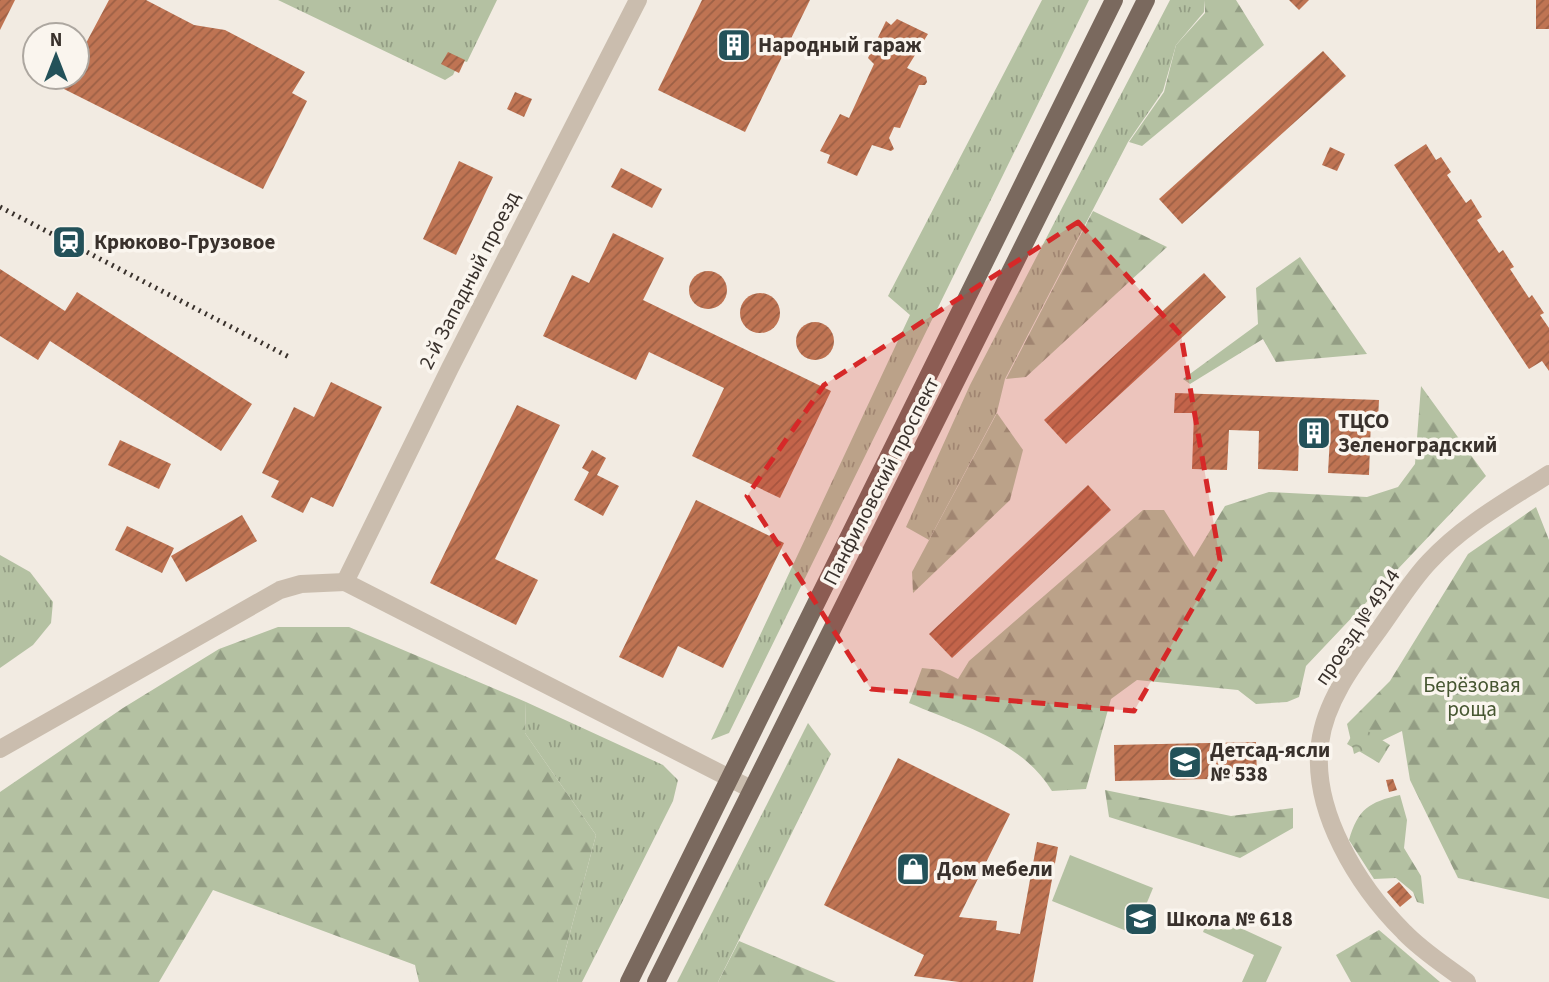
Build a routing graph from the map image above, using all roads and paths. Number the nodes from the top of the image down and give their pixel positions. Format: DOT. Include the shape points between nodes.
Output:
graph roads {
  1 [pos="638,0"];
  2 [pos="1114,0"];
  3 [pos="1146,0"];
  4 [pos="1549,474"];
  5 [pos="345,582"];
  6 [pos="0,750"];
  7 [pos="730,779"];
  8 [pos="751,789"];
  9 [pos="629,982"];
  10 [pos="656,982"];
  11 [pos="1466,982"];
  1 -- 5 [label="street, 2-й Западный проезд"];
  2 -- 7 [label="main road, Панфиловский проспект"];
  3 -- 8 [label="main road, Панфиловский проспект"];
  4 -- 11 [label="street, проезд № 4914" via="1473,523 1427,563 1340,687 1320,742 1325,796 1334,829 1350,860 1405,933"];
  5 -- 6 [label="street" via="280,590"];
  5 -- 7 [label="street"];
  7 -- 8 [label="street"];
  7 -- 9 [label="main road, Панфиловский проспект"];
  8 -- 10 [label="main road, Панфиловский проспект"];
}
